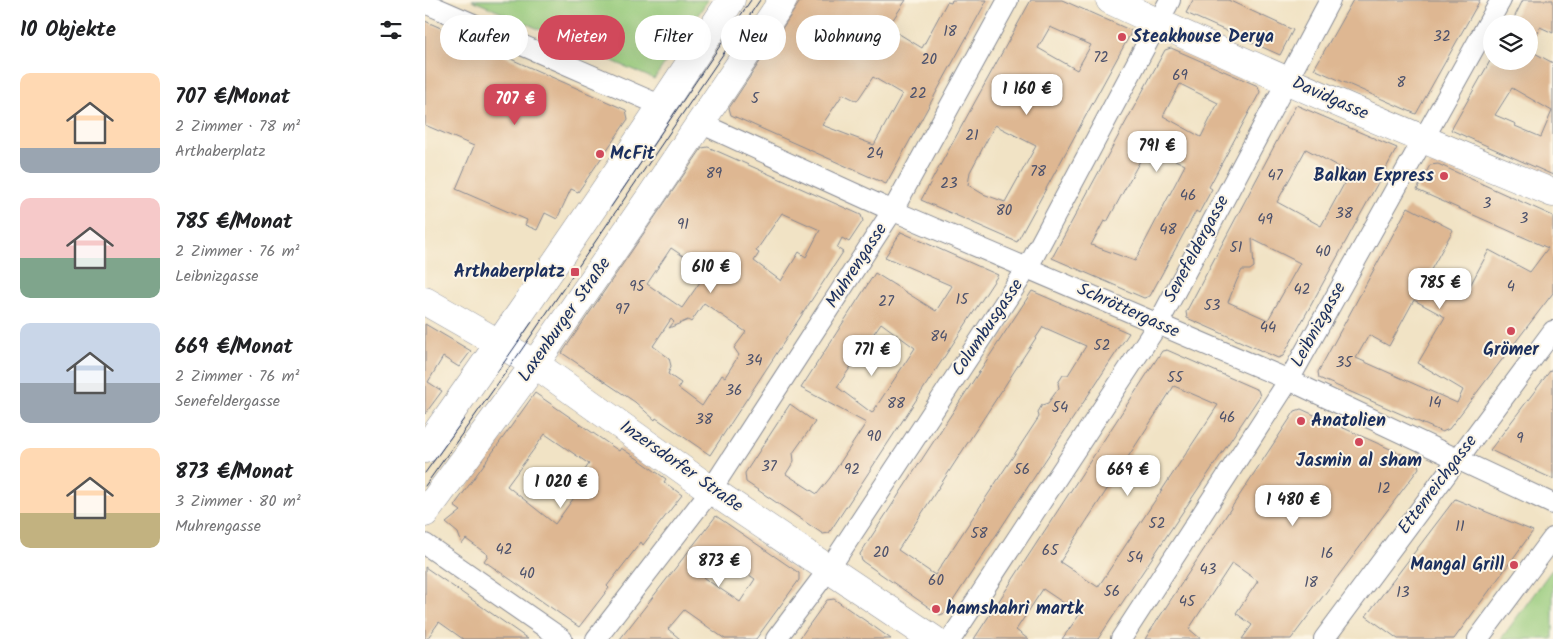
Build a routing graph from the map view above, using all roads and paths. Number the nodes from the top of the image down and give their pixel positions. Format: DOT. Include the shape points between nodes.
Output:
graph roads {
  1 [pos="731,0"];
  2 [pos="783,0"];
  3 [pos="1008,0"];
  4 [pos="1110,0"];
  5 [pos="1330,0"];
  6 [pos="1501,0"];
  7 [pos="425,3"];
  8 [pos="1163,11"];
  9 [pos="1286,80"];
  10 [pos="662,106"];
  11 [pos="700,122"];
  12 [pos="1423,140"];
  13 [pos="1553,193"];
  14 [pos="893,210"];
  15 [pos="1029,267"];
  16 [pos="425,301"];
  17 [pos="1158,324"];
  18 [pos="1553,331"];
  19 [pos="499,344"];
  20 [pos="535,364"];
  21 [pos="1289,380"];
  22 [pos="425,449"];
  23 [pos="1458,459"];
  24 [pos="711,490"];
  25 [pos="1553,504"];
  26 [pos="425,513"];
  27 [pos="1553,538"];
  28 [pos="425,544"];
  29 [pos="829,569"];
  30 [pos="1328,638"];
  31 [pos="562,639"];
  32 [pos="595,639"];
  33 [pos="776,639"];
  34 [pos="933,639"];
  35 [pos="951,639"];
  36 [pos="1121,639"];
  37 [pos="1478,639"];
  1 -- 10 [label="main road"];
  2 -- 11 [label="main road"];
  3 -- 14 [label="street, Muhrengasse"];
  4 -- 8 [label="main road, Davidgasse"];
  5 -- 9 [label="street, Senefeldergasse"];
  6 -- 12 [label="street, Leibnizgasse"];
  7 -- 10 [label="street"];
  8 -- 9 [label="main road, Davidgasse"];
  8 -- 15 [label="street, Columbusgasse"];
  9 -- 12 [label="main road, Davidgasse"];
  9 -- 17 [label="street, Senefeldergasse"];
  10 -- 19 [label="main road"];
  11 -- 14 [label="street, Schröttergasse"];
  11 -- 20 [label="main road, Laxenburger Straße"];
  12 -- 13 [label="main road, Davidgasse"];
  12 -- 21 [label="street, Leibnizgasse"];
  14 -- 15 [label="street, Schröttergasse"];
  14 -- 24 [label="street, Muhrengasse"];
  15 -- 17 [label="street, Schröttergasse"];
  15 -- 29 [label="street, Columbusgasse"];
  16 -- 19 [label="main road, Inzersdorfer Straße"];
  17 -- 21 [label="street, Schröttergasse"];
  17 -- 35 [label="street, Senefeldergasse"];
  18 -- 23 [label="street, Ettenreichgasse"];
  19 -- 20 [label="main road, Inzersdorfer Straße"];
  19 -- 22 [label="main road"];
  20 -- 24 [label="main road, Inzersdorfer Straße"];
  20 -- 26 [label="main road, Laxenburger Straße"];
  21 -- 23 [label="street, Schröttergasse"];
  21 -- 36 [label="street, Leibnizgasse"];
  23 -- 25 [label="street, Schröttergasse"];
  23 -- 30 [label="street, Ettenreichgasse"];
  24 -- 29 [label="main road, Inzersdorfer Straße"];
  24 -- 32 [label="street, Muhrengasse"];
  27 -- 37 [label="street"];
  28 -- 31 [label="street"];
  29 -- 33 [label="street, Columbusgasse"];
  29 -- 34 [label="main road, Inzersdorfer Straße"];
}
